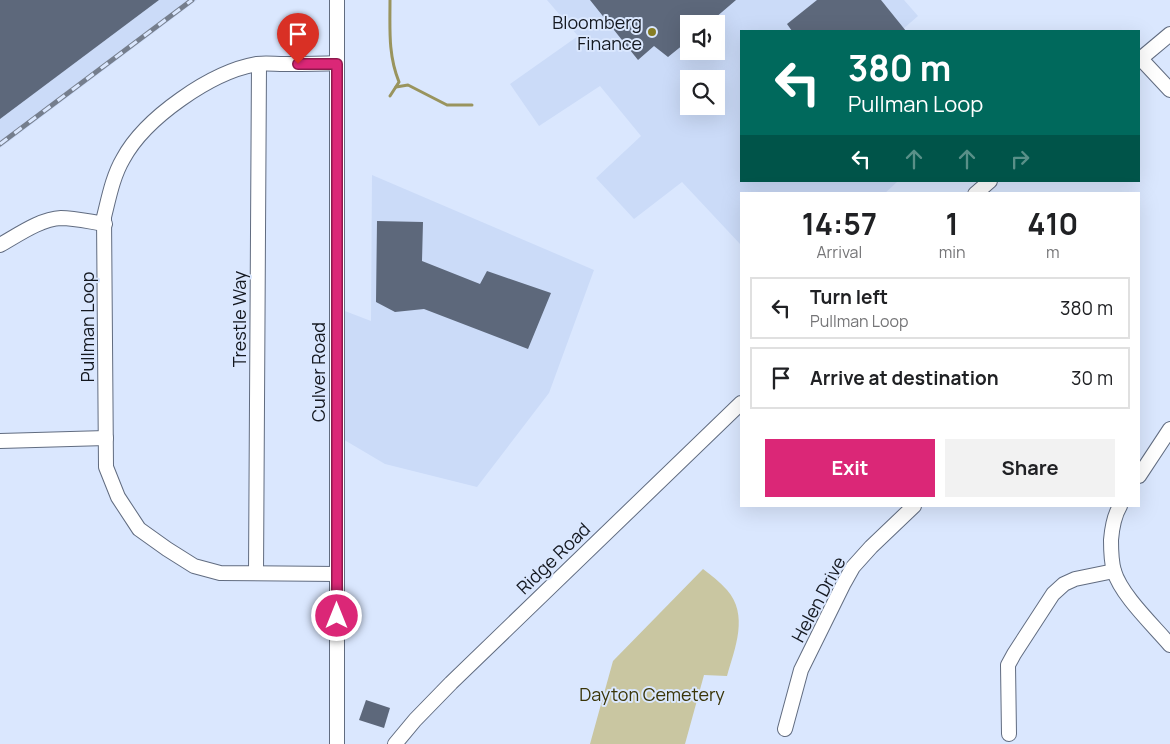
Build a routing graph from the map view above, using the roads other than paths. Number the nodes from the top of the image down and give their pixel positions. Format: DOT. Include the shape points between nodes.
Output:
graph roads {
  1 [pos="337,0"];
  2 [pos="1170,34"];
  3 [pos="1140,60"];
  4 [pos="259,64"];
  5 [pos="337,64"];
  6 [pos="1170,90"];
  7 [pos="989,182"];
  8 [pos="977,192"];
  9 [pos="105,224"];
  10 [pos="0,245"];
  11 [pos="740,405"];
  12 [pos="1170,429"];
  13 [pos="106,438"];
  14 [pos="0,441"];
  15 [pos="1140,474"];
  16 [pos="913,507"];
  17 [pos="1120,507"];
  18 [pos="1114,571"];
  19 [pos="256,573"];
  20 [pos="337,574"];
  21 [pos="1170,645"];
  22 [pos="785,729"];
  23 [pos="1009,734"];
  24 [pos="337,744"];
  25 [pos="395,744"];
  1 -- 5 [label="street, Culver Road"];
  2 -- 3 [label="street"];
  3 -- 6 [label="street"];
  4 -- 5 [label="street, Pullman Loop"];
  4 -- 9 [label="street, Pullman Loop" via="209,80 136,138 122,159 114,180"];
  4 -- 19 [label="street, Trestle Way"];
  5 -- 20 [label="street, Culver Road"];
  7 -- 8 [label="street"];
  9 -- 10 [label="street" via="61,218 18,234"];
  9 -- 13 [label="street, Pullman Loop"];
  11 -- 25 [label="street, Ridge Road" via="451,683"];
  12 -- 15 [label="street"];
  13 -- 14 [label="street"];
  13 -- 19 [label="street, Pullman Loop" via="106,467 118,497 139,528 194,566 220,573"];
  16 -- 22 [label="street, Helen Drive" via="871,547 844,584 801,670"];
  17 -- 18 [label="street" via="1112,528"];
  18 -- 21 [label="street" via="1135,605"];
  18 -- 23 [label="street" via="1064,584 1053,594 1014,654 1008,665"];
  19 -- 20 [label="street, Pullman Loop"];
  20 -- 24 [label="street, Culver Road"];
}
